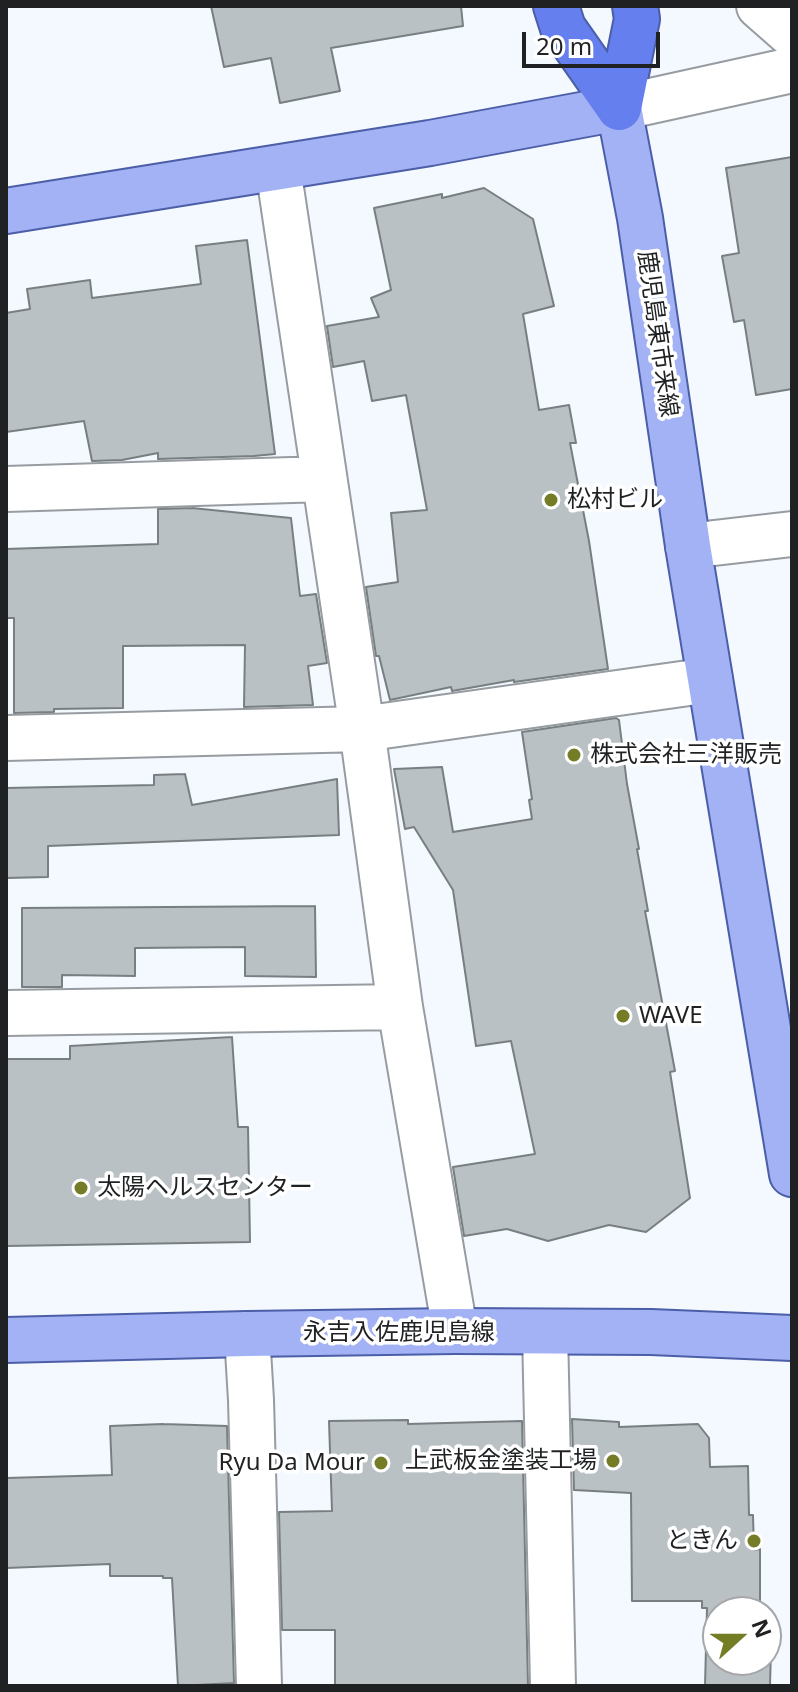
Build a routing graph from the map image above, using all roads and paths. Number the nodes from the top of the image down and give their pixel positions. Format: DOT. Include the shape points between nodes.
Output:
graph roads {
  1 [pos="635,6"];
  2 [pos="759,6"];
  3 [pos="560,17"];
  4 [pos="792,35"];
  5 [pos="792,70"];
  6 [pos="619,108"];
  7 [pos="278,168"];
  8 [pos="6,211"];
  9 [pos="324,479"];
  10 [pos="6,489"];
  11 [pos="792,534"];
  12 [pos="688,546"];
  13 [pos="710,680"];
  14 [pos="362,729"];
  15 [pos="6,738"];
  16 [pos="400,1007"];
  17 [pos="6,1013"];
  18 [pos="792,1174"];
  19 [pos="455,1331"];
  20 [pos="545,1332"];
  21 [pos="247,1334"];
  22 [pos="792,1338"];
  23 [pos="6,1340"];
  24 [pos="259,1686"];
  25 [pos="553,1686"];
  1 -- 6 [label="highway"];
  2 -- 4 [label="street"];
  3 -- 6 [label="highway"];
  5 -- 6 [label="street"];
  6 -- 7 [label="main road"];
  6 -- 12 [label="main road, 鹿児島東市来線"];
  7 -- 8 [label="main road"];
  7 -- 9 [label="street"];
  9 -- 10 [label="street"];
  9 -- 14 [label="street"];
  11 -- 12 [label="street"];
  12 -- 13 [label="main road, 鹿児島東市来線"];
  13 -- 14 [label="street"];
  13 -- 18 [label="main road, 鹿児島東市来線"];
  14 -- 15 [label="street"];
  14 -- 16 [label="street"];
  16 -- 17 [label="street"];
  16 -- 19 [label="street"];
  19 -- 20 [label="main road, 永吉入佐鹿児島線"];
  19 -- 21 [label="main road, 永吉入佐鹿児島線"];
  20 -- 22 [label="main road, 永吉入佐鹿児島線"];
  20 -- 25 [label="street"];
  21 -- 23 [label="main road, 永吉入佐鹿児島線"];
  21 -- 24 [label="street"];
}
